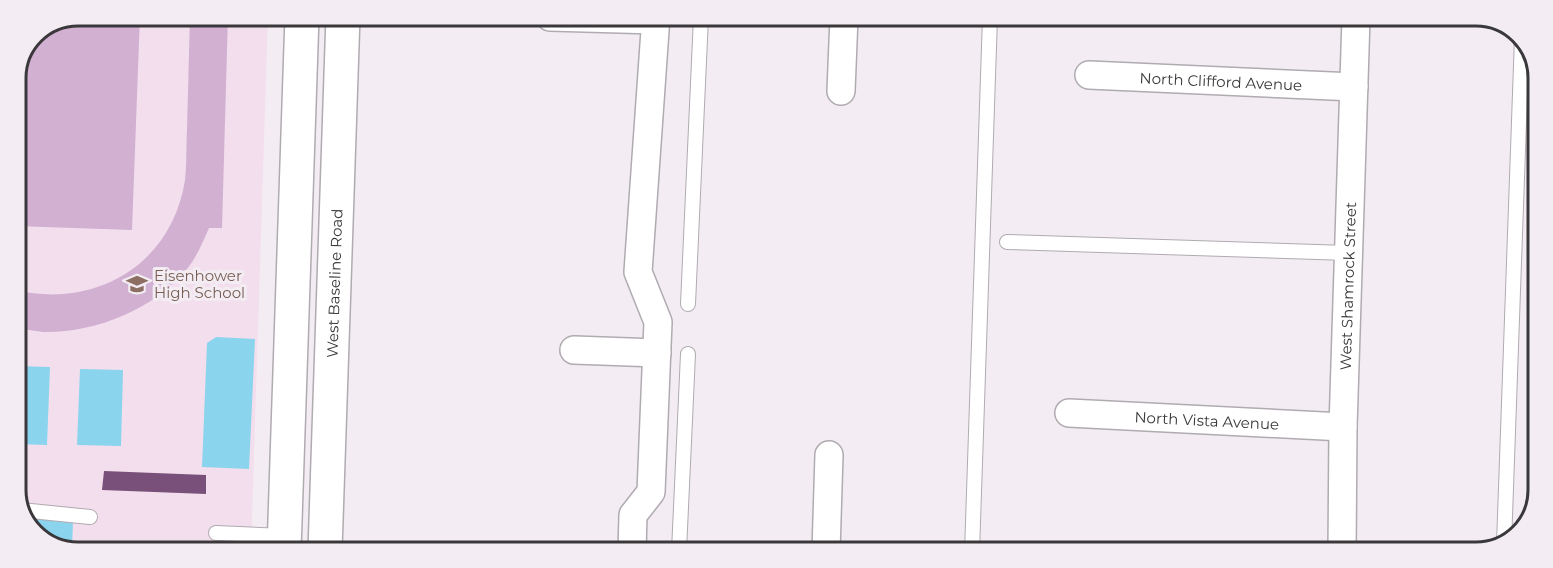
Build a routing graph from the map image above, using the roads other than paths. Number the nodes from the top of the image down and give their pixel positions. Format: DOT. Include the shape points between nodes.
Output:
graph roads {
  1 [pos="302,26"];
  2 [pos="343,26"];
  3 [pos="655,26"];
  4 [pos="701,26"];
  5 [pos="844,26"];
  6 [pos="990,26"];
  7 [pos="1356,26"];
  8 [pos="1521,53"];
  9 [pos="1089,75"];
  10 [pos="1354,87"];
  11 [pos="841,92"];
  12 [pos="1007,242"];
  13 [pos="1348,253"];
  14 [pos="688,304"];
  15 [pos="573,350"];
  16 [pos="657,353"];
  17 [pos="688,354"];
  18 [pos="1069,413"];
  19 [pos="1343,427"];
  20 [pos="829,456"];
  21 [pos="30,511"];
  22 [pos="90,517"];
  23 [pos="216,533"];
  24 [pos="1504,534"];
  25 [pos="285,543"];
  26 [pos="325,543"];
  27 [pos="632,543"];
  28 [pos="679,543"];
  29 [pos="826,543"];
  30 [pos="972,543"];
  31 [pos="1342,543"];
  1 -- 25 [label="main road"];
  2 -- 26 [label="main road, West Baseline Road"];
  3 -- 16 [label="street" via="638,272 658,322"];
  4 -- 14 [label="lane"];
  5 -- 11 [label="street"];
  6 -- 30 [label="lane"];
  7 -- 10 [label="street, West Shamrock Street"];
  8 -- 24 [label="lane"];
  9 -- 10 [label="street, North Clifford Avenue"];
  10 -- 13 [label="street, West Shamrock Street"];
  12 -- 13 [label="lane"];
  13 -- 19 [label="street, West Shamrock Street"];
  15 -- 16 [label="street"];
  16 -- 27 [label="street" via="651,492 633,515"];
  17 -- 28 [label="lane"];
  18 -- 19 [label="street, North Vista Avenue"];
  19 -- 31 [label="street, West Shamrock Street"];
  20 -- 29 [label="street"];
  21 -- 22 [label="lane"];
  23 -- 25 [label="lane"];
}
